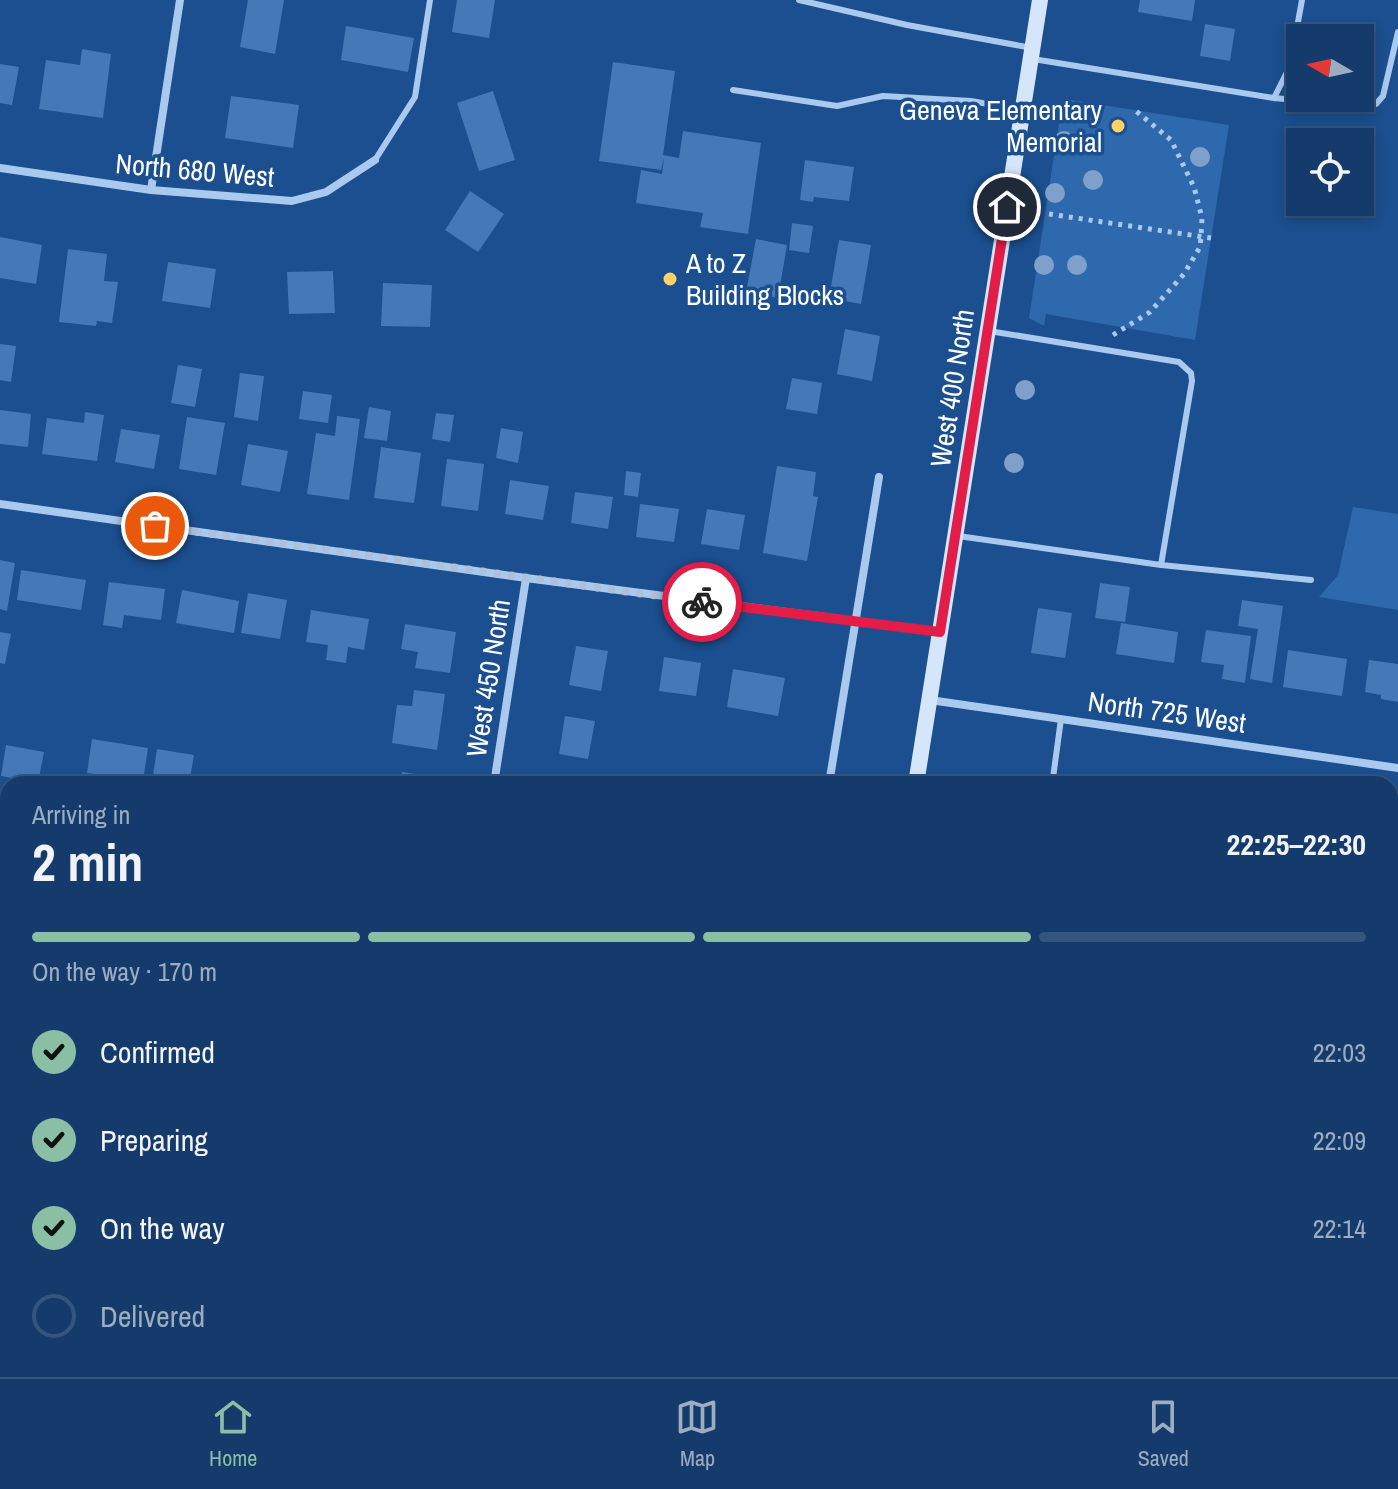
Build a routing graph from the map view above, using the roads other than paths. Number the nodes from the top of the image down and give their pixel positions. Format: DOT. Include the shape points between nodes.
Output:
graph roads {
  1 [pos="180,0"];
  2 [pos="430,0"];
  3 [pos="799,0"];
  4 [pos="1040,0"];
  5 [pos="1302,0"];
  6 [pos="1398,32"];
  7 [pos="1031,53"];
  8 [pos="733,90"];
  9 [pos="1274,98"];
  10 [pos="1022,110"];
  11 [pos="375,160"];
  12 [pos="0,168"];
  13 [pos="151,190"];
  14 [pos="988,331"];
  15 [pos="879,477"];
  16 [pos="0,504"];
  17 [pos="955,536"];
  18 [pos="1161,565"];
  19 [pos="526,578"];
  20 [pos="1311,580"];
  21 [pos="854,621"];
  22 [pos="940,632"];
  23 [pos="930,700"];
  24 [pos="1061,719"];
  25 [pos="1398,768"];
  26 [pos="495,776"];
  27 [pos="830,776"];
  28 [pos="917,776"];
  29 [pos="1053,776"];
  1 -- 13 [label="street"];
  2 -- 11 [label="lane" via="415,97"];
  3 -- 7 [label="lane"];
  4 -- 7 [label="main road, West 400 North"];
  5 -- 9 [label="lane" via="1290,66"];
  6 -- 9 [label="lane" via="1383,96 1376,104"];
  7 -- 9 [label="lane"];
  7 -- 10 [label="main road, West 400 North"];
  8 -- 10 [label="lane" via="837,106 883,96"];
  10 -- 14 [label="main road, West 400 North"];
  11 -- 13 [label="street, North 680 West" via="326,192 292,201"];
  12 -- 13 [label="street, North 680 West"];
  14 -- 17 [label="main road, West 400 North"];
  14 -- 18 [label="lane" via="1179,362 1191,373"];
  15 -- 21 [label="street"];
  16 -- 19 [label="street"];
  17 -- 18 [label="lane"];
  17 -- 22 [label="main road, West 400 North"];
  18 -- 20 [label="lane"];
  19 -- 21 [label="street"];
  19 -- 26 [label="street, West 450 North"];
  21 -- 22 [label="street"];
  21 -- 27 [label="street"];
  22 -- 23 [label="main road, West 400 North"];
  23 -- 24 [label="street, North 725 West"];
  23 -- 28 [label="main road, West 400 North"];
  24 -- 25 [label="street, North 725 West"];
  24 -- 29 [label="lane"];
}
